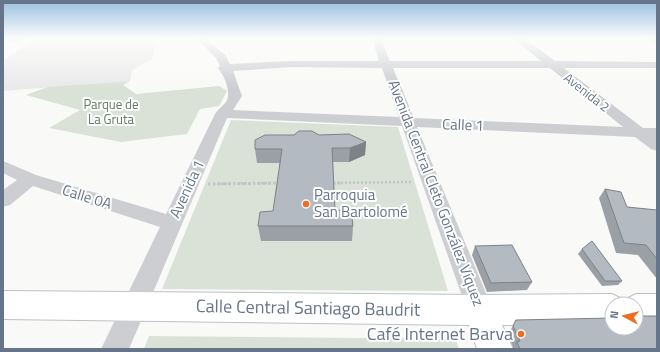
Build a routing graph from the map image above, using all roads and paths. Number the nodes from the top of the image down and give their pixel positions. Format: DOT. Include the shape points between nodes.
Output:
graph roads {
  1 [pos="218,54"];
  2 [pos="383,54"];
  3 [pos="539,54"];
  4 [pos="388,65"];
  5 [pos="657,65"];
  6 [pos="554,66"];
  7 [pos="224,68"];
  8 [pos="222,114"];
  9 [pos="408,123"];
  10 [pos="639,132"];
  11 [pos="657,133"];
  12 [pos="657,146"];
  13 [pos="3,166"];
  14 [pos="30,179"];
  15 [pos="415,182"];
  16 [pos="281,183"];
  17 [pos="333,183"];
  18 [pos="203,184"];
  19 [pos="3,200"];
  20 [pos="172,223"];
  21 [pos="3,305"];
  22 [pos="134,306"];
  23 [pos="604,309"];
  24 [pos="644,309"];
  25 [pos="657,309"];
  26 [pos="480,310"];
  27 [pos="115,349"];
  28 [pos="495,349"];
  1 -- 7 [label="street, Avenida 1" via="222,58"];
  2 -- 4 [label="street, Avenida Central Cleto González Víquez"];
  3 -- 6 [label="street, Avenida 2"];
  4 -- 6 [label="street"];
  4 -- 7 [label="street" via="292,64"];
  4 -- 9 [label="street, Avenida Central Cleto González Víquez"];
  5 -- 6 [label="street"];
  6 -- 10 [label="street, Avenida 2"];
  7 -- 8 [label="street, Avenida 1" via="232,82 235,95 232,103"];
  8 -- 9 [label="street, Calle 1"];
  8 -- 20 [label="street, Avenida 1"];
  9 -- 10 [label="street, Calle 1"];
  9 -- 26 [label="street, Avenida Central Cleto González Víquez"];
  10 -- 11 [label="street, Calle 1"];
  10 -- 12 [label="street, Avenida 2"];
  13 -- 14 [label="street, Calle 0A"];
  14 -- 19 [label="street"];
  14 -- 20 [label="street, Calle 0A"];
  15 -- 17 [label="path"];
  16 -- 18 [label="path"];
  20 -- 22 [label="street, Avenida 1"];
  21 -- 22 [label="main road, Calle Central Santiago Baudrit"];
  22 -- 26 [label="main road, Calle Central Santiago Baudrit"];
  22 -- 27 [label="street, Avenida 1"];
  23 -- 26 [label="main road, Calle Central Santiago Baudrit"];
  24 -- 25 [label="main road"];
  26 -- 28 [label="main road, Avenida Central Cleto González Víquez"];
}
